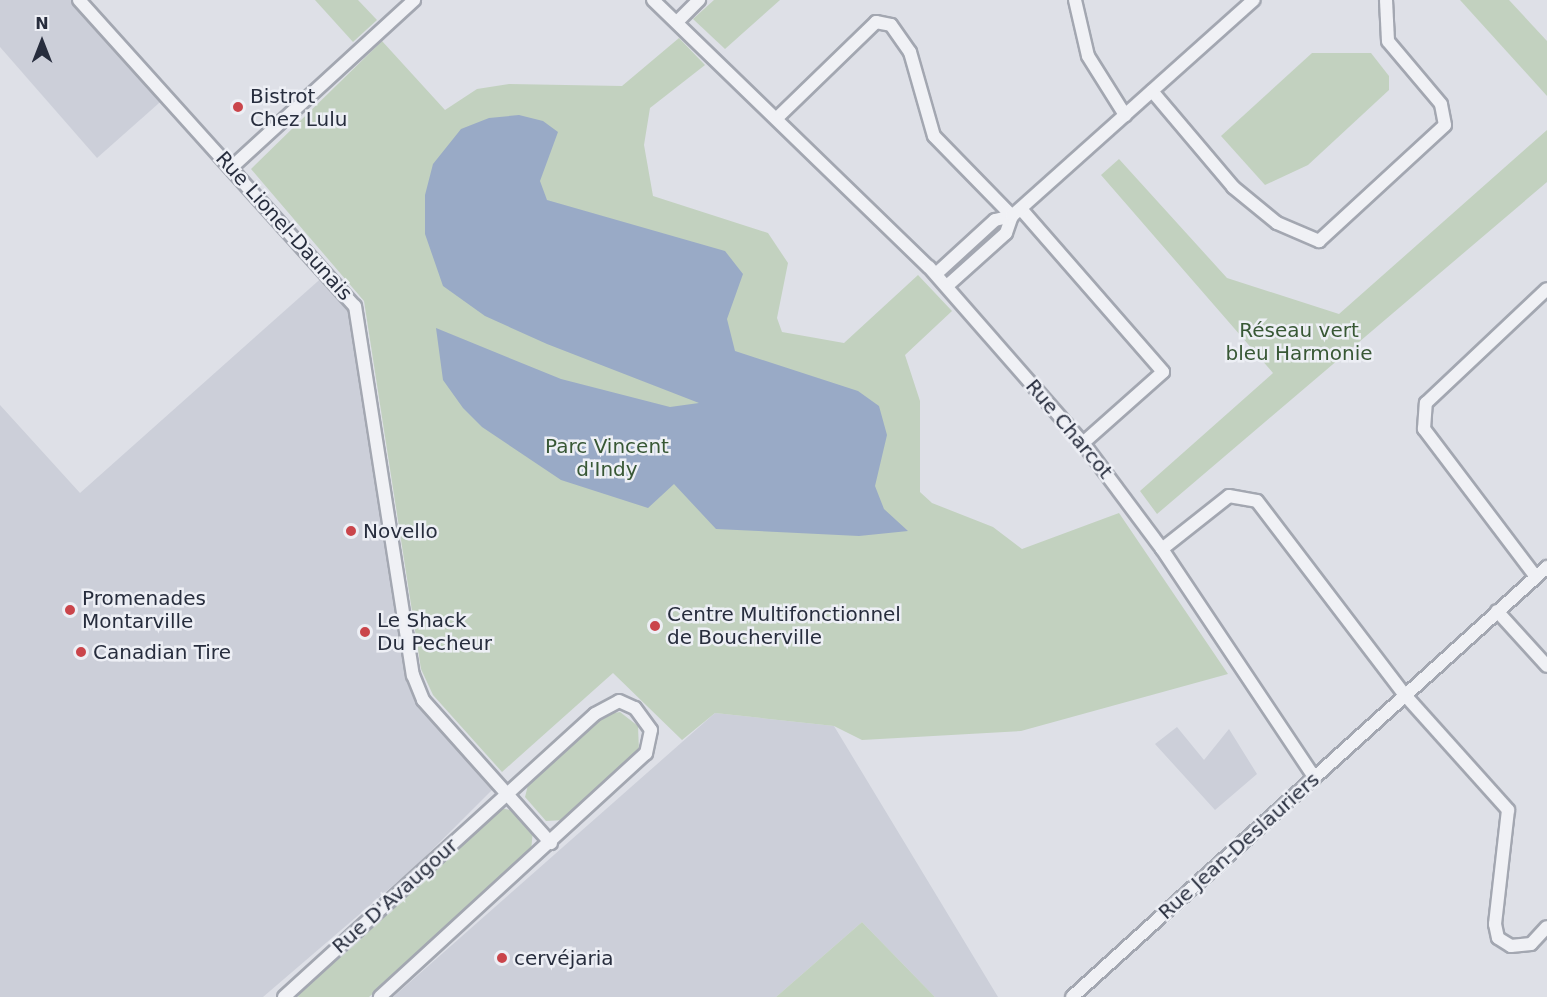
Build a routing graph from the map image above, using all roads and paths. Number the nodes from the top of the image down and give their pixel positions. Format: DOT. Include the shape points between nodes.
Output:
graph roads {
  1 [pos="80,0"];
  2 [pos="414,0"];
  3 [pos="653,0"];
  4 [pos="699,0"];
  5 [pos="1075,0"];
  6 [pos="1254,0"];
  7 [pos="1386,0"];
  8 [pos="678,21"];
  9 [pos="1152,91"];
  10 [pos="1125,115"];
  11 [pos="777,118"];
  12 [pos="232,167"];
  13 [pos="1016,212"];
  14 [pos="936,274"];
  15 [pos="947,286"];
  16 [pos="1547,289"];
  17 [pos="1083,443"];
  18 [pos="1162,549"];
  19 [pos="1547,567"];
  20 [pos="1536,577"];
  21 [pos="1497,611"];
  22 [pos="1547,666"];
  23 [pos="1404,694"];
  24 [pos="1315,778"];
  25 [pos="507,795"];
  26 [pos="551,843"];
  27 [pos="1547,927"];
  28 [pos="284,997"];
  29 [pos="380,997"];
  30 [pos="1072,997"];
  1 -- 12 [label="street, Rue Lionel-Daunais"];
  2 -- 12 [label="street"];
  3 -- 8 [label="street, Rue Charcot"];
  4 -- 8 [label="street"];
  5 -- 10 [label="street" via="1088,56"];
  6 -- 9 [label="street"];
  7 -- 9 [label="street" via="1388,40 1441,104 1445,125 1319,241 1277,223 1233,187"];
  8 -- 11 [label="street, Rue Charcot"];
  9 -- 10 [label="street"];
  10 -- 13 [label="street"];
  11 -- 13 [label="street" via="876,22 891,25 910,52 933,136"];
  11 -- 14 [label="street, Rue Charcot"];
  12 -- 25 [label="street, Rue Lionel-Daunais" via="355,306 413,675 423,700"];
  13 -- 14 [label="street" via="995,220"];
  13 -- 15 [label="street" via="1005,233"];
  13 -- 17 [label="street" via="1163,372"];
  14 -- 15 [label="street, Rue Charcot"];
  15 -- 17 [label="street, Rue Charcot"];
  16 -- 20 [label="street" via="1426,403 1424,429"];
  17 -- 18 [label="street, Rue Charcot"];
  18 -- 23 [label="street" via="1229,496 1248,495"];
  18 -- 24 [label="street, Rue Charcot"];
  19 -- 20 [label="street, Rue Jean-Deslauriers"];
  20 -- 21 [label="street, Rue Jean-Deslauriers"];
  21 -- 22 [label="street"];
  21 -- 23 [label="street, Rue Jean-Deslauriers"];
  23 -- 24 [label="street, Rue Jean-Deslauriers"];
  23 -- 27 [label="street" via="1508,810 1495,924 1498,938 1511,946 1531,944"];
  24 -- 30 [label="street, Rue Jean-Deslauriers"];
  25 -- 26 [label="street, Rue Lionel-Daunais"];
  25 -- 26 [label="street, Rue D'Avaugour" via="605,706 623,702 642,714 651,730 648,750"];
  25 -- 28 [label="street, Rue D'Avaugour"];
  26 -- 29 [label="street"];
}
